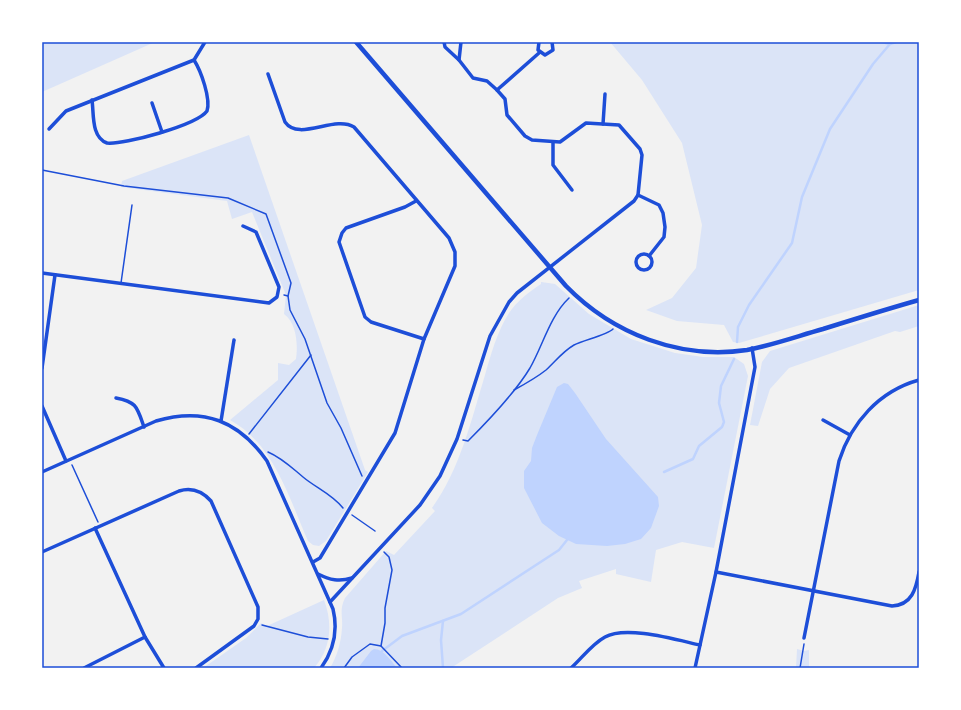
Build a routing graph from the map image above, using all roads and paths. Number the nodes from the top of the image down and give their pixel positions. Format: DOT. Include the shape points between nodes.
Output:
graph roads {
  1 [pos="205,42"];
  2 [pos="356,42"];
  3 [pos="444,42"];
  4 [pos="461,42"];
  5 [pos="539,42"];
  6 [pos="552,42"];
  7 [pos="540,52"];
  8 [pos="194,60"];
  9 [pos="459,60"];
  10 [pos="268,74"];
  11 [pos="497,90"];
  12 [pos="605,94"];
  13 [pos="92,100"];
  14 [pos="152,103"];
  15 [pos="603,124"];
  16 [pos="49,129"];
  17 [pos="162,132"];
  18 [pos="553,142"];
  19 [pos="42,170"];
  20 [pos="572,190"];
  21 [pos="638,195"];
  22 [pos="416,201"];
  23 [pos="132,205"];
  24 [pos="243,226"];
  25 [pos="649,256"];
  26 [pos="549,268"];
  27 [pos="42,273"];
  28 [pos="55,275"];
  29 [pos="121,283"];
  30 [pos="278,294"];
  31 [pos="574,294"];
  32 [pos="288,296"];
  33 [pos="919,300"];
  34 [pos="616,326"];
  35 [pos="424,339"];
  36 [pos="234,340"];
  37 [pos="752,348"];
  38 [pos="311,354"];
  39 [pos="42,368"];
  40 [pos="919,380"];
  41 [pos="513,391"];
  42 [pos="116,398"];
  43 [pos="42,406"];
  44 [pos="823,420"];
  45 [pos="221,421"];
  46 [pos="144,427"];
  47 [pos="850,435"];
  48 [pos="247,437"];
  49 [pos="457,439"];
  50 [pos="267,452"];
  51 [pos="68,460"];
  52 [pos="42,472"];
  53 [pos="367,481"];
  54 [pos="344,510"];
  55 [pos="352,515"];
  56 [pos="100,526"];
  57 [pos="96,528"];
  58 [pos="375,531"];
  59 [pos="388,548"];
  60 [pos="42,552"];
  61 [pos="313,562"];
  62 [pos="716,572"];
  63 [pos="919,572"];
  64 [pos="318,574"];
  65 [pos="352,578"];
  66 [pos="814,591"];
  67 [pos="330,602"];
  68 [pos="257,621"];
  69 [pos="145,637"];
  70 [pos="334,638"];
  71 [pos="804,638"];
  72 [pos="700,645"];
  73 [pos="381,646"];
  74 [pos="84,668"];
  75 [pos="164,668"];
  76 [pos="196,668"];
  77 [pos="321,668"];
  78 [pos="344,668"];
  79 [pos="402,668"];
  80 [pos="571,668"];
  81 [pos="695,668"];
  82 [pos="800,668"];
  1 -- 8 [label="street"];
  2 -- 26 [label="street"];
  3 -- 9 [label="street" via="445,47"];
  4 -- 9 [label="street"];
  5 -- 7 [label="street" via="537,47"];
  6 -- 7 [label="street" via="554,47 551,53 545,55"];
  7 -- 11 [label="street"];
  8 -- 13 [label="street"];
  8 -- 17 [label="street" via="200,69 208,102 206,111 199,118"];
  9 -- 11 [label="street" via="473,78 487,81"];
  10 -- 22 [label="street" via="285,122 293,129 313,129 334,123 354,126"];
  11 -- 18 [label="street" via="505,99 507,115 525,136 532,140"];
  12 -- 15 [label="street"];
  13 -- 16 [label="street" via="63,112"];
  13 -- 17 [label="street" via="98,138 104,142 144,138"];
  14 -- 17 [label="street"];
  15 -- 18 [label="street" via="586,123 566,139"];
  15 -- 21 [label="street" via="619,125 640,149 642,155"];
  18 -- 20 [label="street" via="553,165"];
  19 -- 32 [label="path" via="124,186 228,198 266,214 291,283"];
  21 -- 25 [label="street" via="659,205 663,213 664,238"];
  21 -- 26 [label="street" via="620,213"];
  22 -- 35 [label="street" via="450,238 456,257 455,266"];
  22 -- 35 [label="street" via="346,228 339,242 365,318"];
  23 -- 29 [label="lane"];
  24 -- 30 [label="street" via="256,232 277,284"];
  25 -- 25 [label="street" via="652,261 651,267 646,270 640,269 636,264 638,258 643,254"];
  26 -- 31 [label="street"];
  26 -- 49 [label="street" via="517,293 502,312 490,336"];
  27 -- 28 [label="street"];
  28 -- 29 [label="street"];
  28 -- 39 [label="street"];
  29 -- 30 [label="street" via="263,303 272,301"];
  30 -- 32 [label="path"];
  31 -- 34 [label="street" via="593,311"];
  31 -- 41 [label="path" via="549,328 529,369"];
  32 -- 38 [label="path" via="290,310"];
  33 -- 37 [label="street"];
  34 -- 37 [label="street" via="658,344 691,350 719,352"];
  34 -- 41 [label="path" via="610,332 573,346 547,369"];
  35 -- 53 [label="street" via="395,433"];
  36 -- 45 [label="street"];
  37 -- 62 [label="street" via="755,367"];
  38 -- 48 [label="path"];
  38 -- 53 [label="path" via="327,403 363,478"];
  40 -- 47 [label="street" via="896,389 878,402 862,417"];
  41 -- 49 [label="path" via="468,441"];
  42 -- 46 [label="street" via="134,404"];
  43 -- 51 [label="street"];
  44 -- 47 [label="street"];
  45 -- 46 [label="street" via="182,415"];
  45 -- 48 [label="street"];
  46 -- 51 [label="street"];
  47 -- 66 [label="street" via="840,461"];
  48 -- 61 [label="street" via="267,461"];
  49 -- 65 [label="street" via="430,491"];
  50 -- 54 [label="path" via="293,467 304,478 334,498"];
  51 -- 52 [label="street"];
  51 -- 56 [label="path"];
  53 -- 61 [label="street" via="320,558"];
  55 -- 58 [label="path"];
  56 -- 57 [label="street"];
  56 -- 68 [label="street" via="179,491 189,489 204,494 211,502 258,607"];
  57 -- 60 [label="street"];
  57 -- 69 [label="street"];
  59 -- 73 [label="path" via="384,552 389,556 392,570"];
  61 -- 64 [label="street"];
  62 -- 66 [label="street"];
  62 -- 72 [label="street"];
  63 -- 66 [label="street" via="912,596 897,606"];
  64 -- 65 [label="street" via="331,580"];
  64 -- 67 [label="street"];
  65 -- 67 [label="street"];
  66 -- 71 [label="street"];
  67 -- 70 [label="street" via="335,615"];
  68 -- 70 [label="path" via="278,631 308,637"];
  68 -- 76 [label="street" via="251,629"];
  69 -- 74 [label="street"];
  69 -- 75 [label="street"];
  70 -- 77 [label="street" via="330,654"];
  71 -- 82 [label="path"];
  72 -- 80 [label="street" via="616,632 599,641"];
  72 -- 81 [label="street"];
  73 -- 78 [label="path" via="370,644 352,657"];
  73 -- 79 [label="path"];
}
